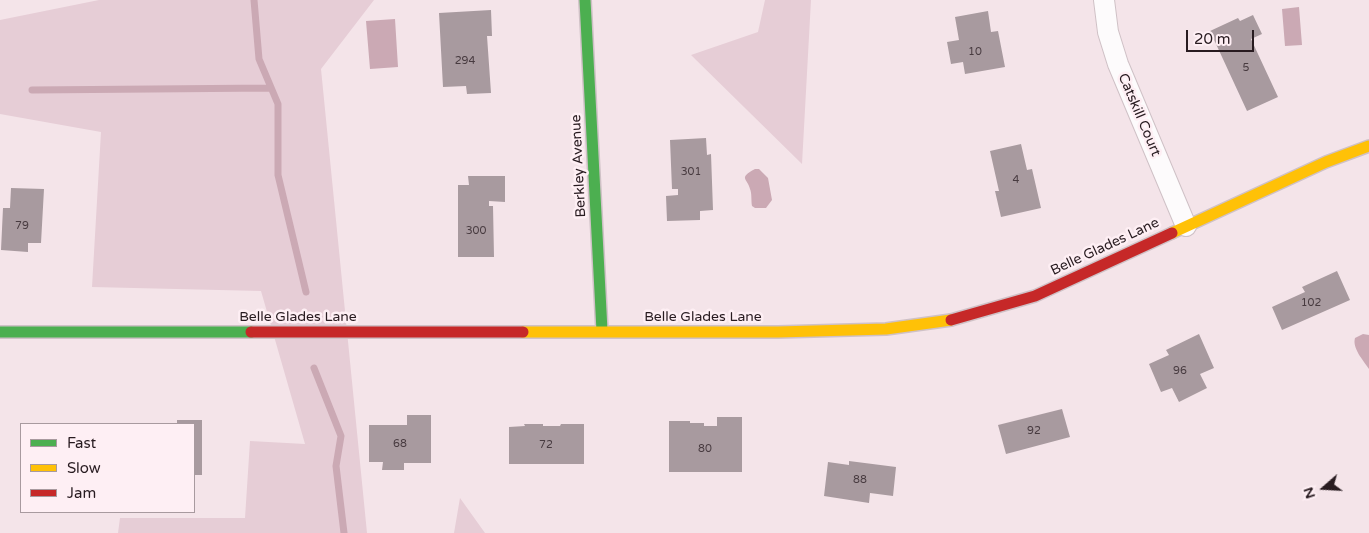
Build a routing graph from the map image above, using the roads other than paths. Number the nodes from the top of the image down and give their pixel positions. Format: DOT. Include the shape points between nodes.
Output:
graph roads {
  1 [pos="585,0"];
  2 [pos="1104,0"];
  3 [pos="1369,146"];
  4 [pos="1186,226"];
  5 [pos="602,331"];
  6 [pos="0,332"];
  1 -- 5 [label="street, Berkley Avenue"];
  2 -- 4 [label="street, Catskill Court" via="1108,32 1118,64"];
  3 -- 4 [label="street, Belle Glades Lane" via="1326,162"];
  4 -- 5 [label="street, Belle Glades Lane" via="1035,296 944,322 886,329 778,332"];
  5 -- 6 [label="street, Belle Glades Lane"];
}
